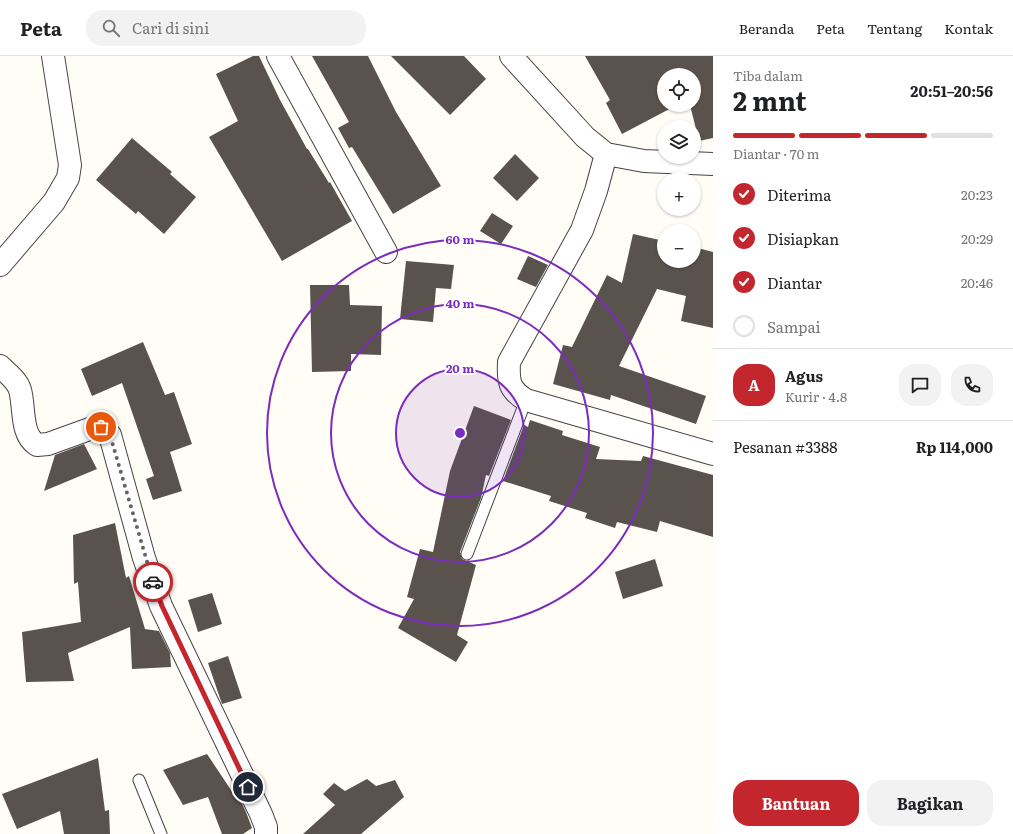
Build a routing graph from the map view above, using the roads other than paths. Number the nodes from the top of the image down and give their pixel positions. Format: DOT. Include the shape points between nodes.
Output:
graph roads {
  1 [pos="53,56"];
  2 [pos="278,56"];
  3 [pos="511,56"];
  4 [pos="606,154"];
  5 [pos="713,164"];
  6 [pos="386,252"];
  7 [pos="0,265"];
  8 [pos="0,366"];
  9 [pos="526,400"];
  10 [pos="713,454"];
  11 [pos="467,554"];
  12 [pos="139,780"];
  13 [pos="161,834"];
  14 [pos="266,834"];
  1 -- 7 [label="street" via="69,158 68,178 54,202"];
  2 -- 6 [label="street"];
  3 -- 4 [label="street" via="585,137"];
  4 -- 5 [label="street" via="644,161"];
  4 -- 9 [label="street" via="582,230 509,362 510,385 516,394"];
  8 -- 14 [label="street" via="20,389 28,436 37,445 48,444 95,427 101,427 110,435 144,558 162,606 261,814"];
  9 -- 10 [label="street"];
  9 -- 11 [label="lane"];
  12 -- 13 [label="lane"];
}
